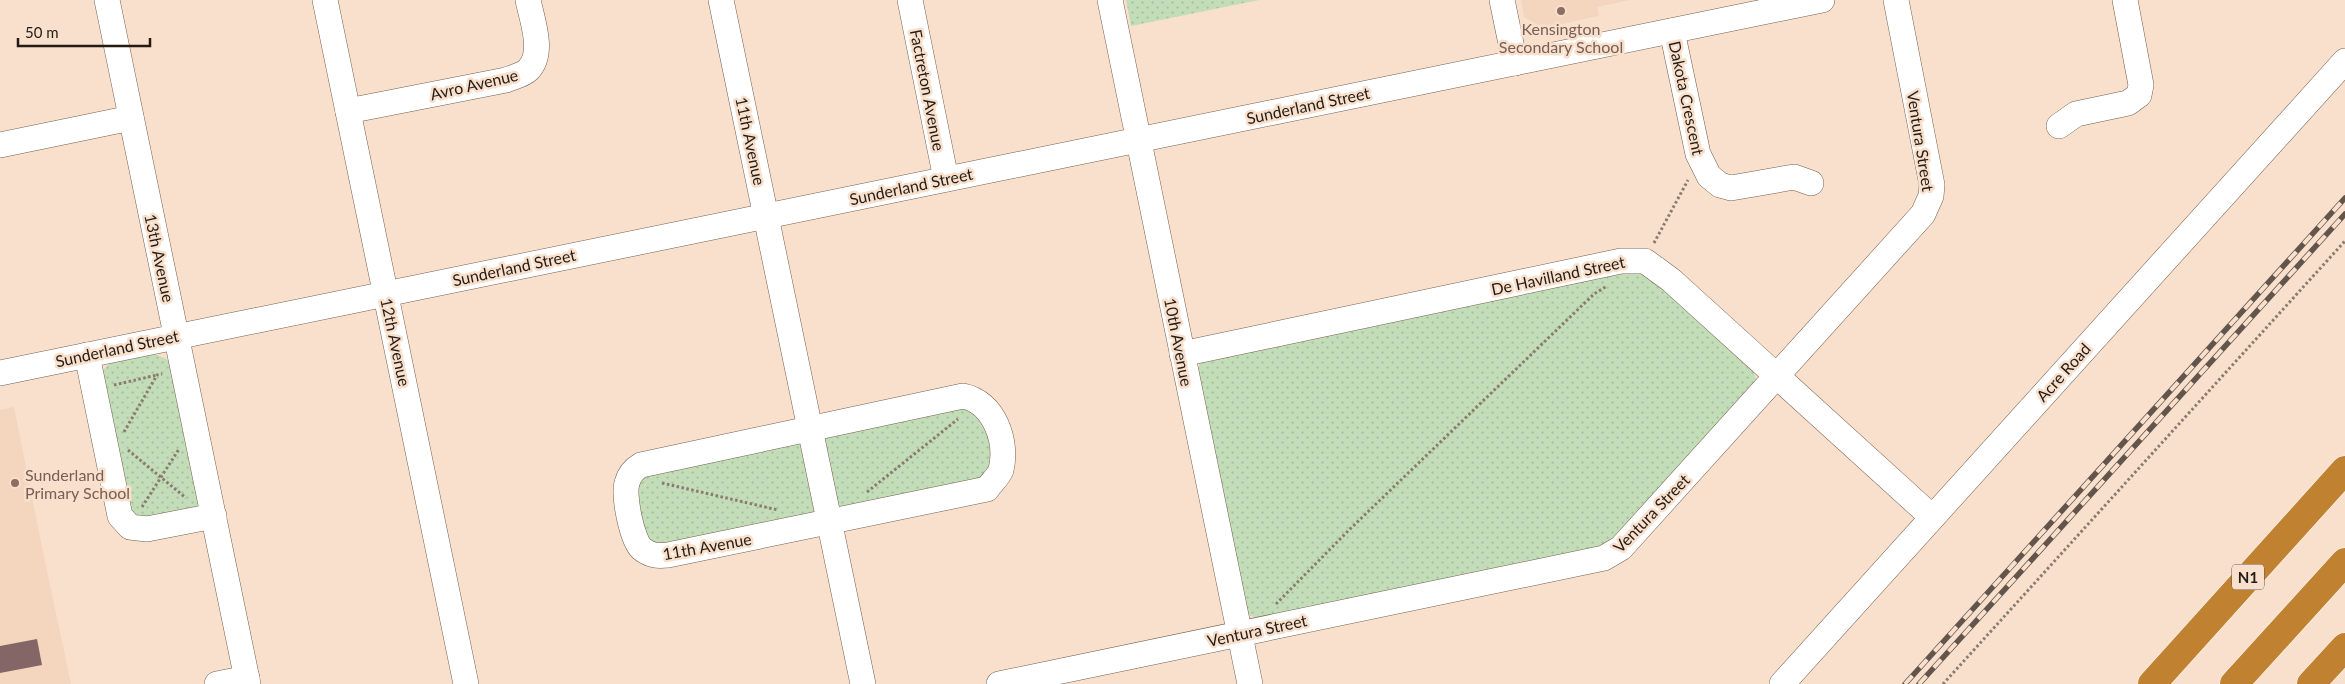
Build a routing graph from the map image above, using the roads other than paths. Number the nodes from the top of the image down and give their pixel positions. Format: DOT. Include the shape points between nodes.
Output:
graph roads {
  1 [pos="107,0"];
  2 [pos="325,0"];
  3 [pos="528,0"];
  4 [pos="721,0"];
  5 [pos="910,0"];
  6 [pos="1110,0"];
  7 [pos="1502,0"];
  8 [pos="1822,0"];
  9 [pos="1896,0"];
  10 [pos="2125,0"];
  11 [pos="1672,31"];
  12 [pos="2345,61"];
  13 [pos="1515,63"];
  14 [pos="348,111"];
  15 [pos="130,118"];
  16 [pos="2059,126"];
  17 [pos="1138,140"];
  18 [pos="0,144"];
  19 [pos="946,179"];
  20 [pos="1811,183"];
  21 [pos="766,216"];
  22 [pos="386,294"];
  23 [pos="177,336"];
  24 [pos="1182,354"];
  25 [pos="87,355"];
  26 [pos="0,373"];
  27 [pos="1776,377"];
  28 [pos="810,430"];
  29 [pos="2345,470"];
  30 [pos="214,516"];
  31 [pos="1932,517"];
  32 [pos="828,523"];
  33 [pos="2345,562"];
  34 [pos="1248,632"];
  35 [pos="2345,647"];
  36 [pos="2345,656"];
  37 [pos="1053,678"];
  38 [pos="248,681"];
  39 [pos="218,684"];
  40 [pos="466,684"];
  41 [pos="863,684"];
  42 [pos="999,684"];
  43 [pos="1250,684"];
  44 [pos="1782,684"];
  45 [pos="2152,684"];
  46 [pos="2234,684"];
  47 [pos="2311,684"];
  48 [pos="2324,684"];
  1 -- 15 [label="street, 13th Avenue"];
  2 -- 14 [label="street, 12th Avenue"];
  3 -- 14 [label="street, Avro Avenue" via="536,58 528,70 506,80"];
  4 -- 21 [label="street, 11th Avenue"];
  5 -- 19 [label="street, Factreton Avenue"];
  6 -- 17 [label="street, 10th Avenue"];
  7 -- 13 [label="street"];
  8 -- 11 [label="street, Sunderland Street"];
  9 -- 27 [label="street, Ventura Street" via="1932,185 1931,196 1923,214"];
  10 -- 16 [label="street" via="2141,86 2139,95 2128,103 2076,114"];
  11 -- 13 [label="street, Sunderland Street"];
  11 -- 20 [label="street, Dakota Crescent" via="1698,154 1709,176 1720,185 1731,188 1794,177"];
  12 -- 31 [label="street, Acre Road"];
  13 -- 17 [label="street, Sunderland Street"];
  14 -- 22 [label="street, 12th Avenue"];
  15 -- 18 [label="street"];
  15 -- 23 [label="street, 13th Avenue"];
  17 -- 19 [label="street, Sunderland Street"];
  17 -- 24 [label="street, 10th Avenue"];
  19 -- 21 [label="street, Sunderland Street"];
  21 -- 22 [label="street, Sunderland Street"];
  21 -- 28 [label="street, 11th Avenue"];
  22 -- 23 [label="street, Sunderland Street"];
  22 -- 40 [label="street, 12th Avenue"];
  23 -- 25 [label="street, Sunderland Street"];
  23 -- 30 [label="street, 13th Avenue"];
  24 -- 27 [label="street, De Havilland Street" via="1621,261 1645,261 1672,280"];
  24 -- 34 [label="street, 10th Avenue"];
  25 -- 26 [label="street, Sunderland Street"];
  25 -- 30 [label="street" via="120,516 130,527 147,529"];
  27 -- 31 [label="street, De Havilland Street"];
  27 -- 34 [label="street, Ventura Street" via="1613,554"];
  28 -- 32 [label="street, 11th Avenue"];
  28 -- 32 [label="street, 11th Avenue" via="963,396 986,407 995,420 999,436 1000,471 987,489"];
  28 -- 32 [label="street, 11th Avenue" via="641,465 634,469 627,482 628,508 641,548 654,556"];
  29 -- 45 [label="highway, N1"];
  30 -- 38 [label="street, 13th Avenue"];
  31 -- 44 [label="street, Acre Road"];
  32 -- 41 [label="street, 11th Avenue"];
  33 -- 46 [label="highway"];
  34 -- 37 [label="street, Ventura Street"];
  34 -- 43 [label="street, 10th Avenue"];
  35 -- 47 [label="highway"];
  36 -- 48 [label="highway"];
  37 -- 42 [label="street, Ventura Street"];
  38 -- 39 [label="street"];
}
